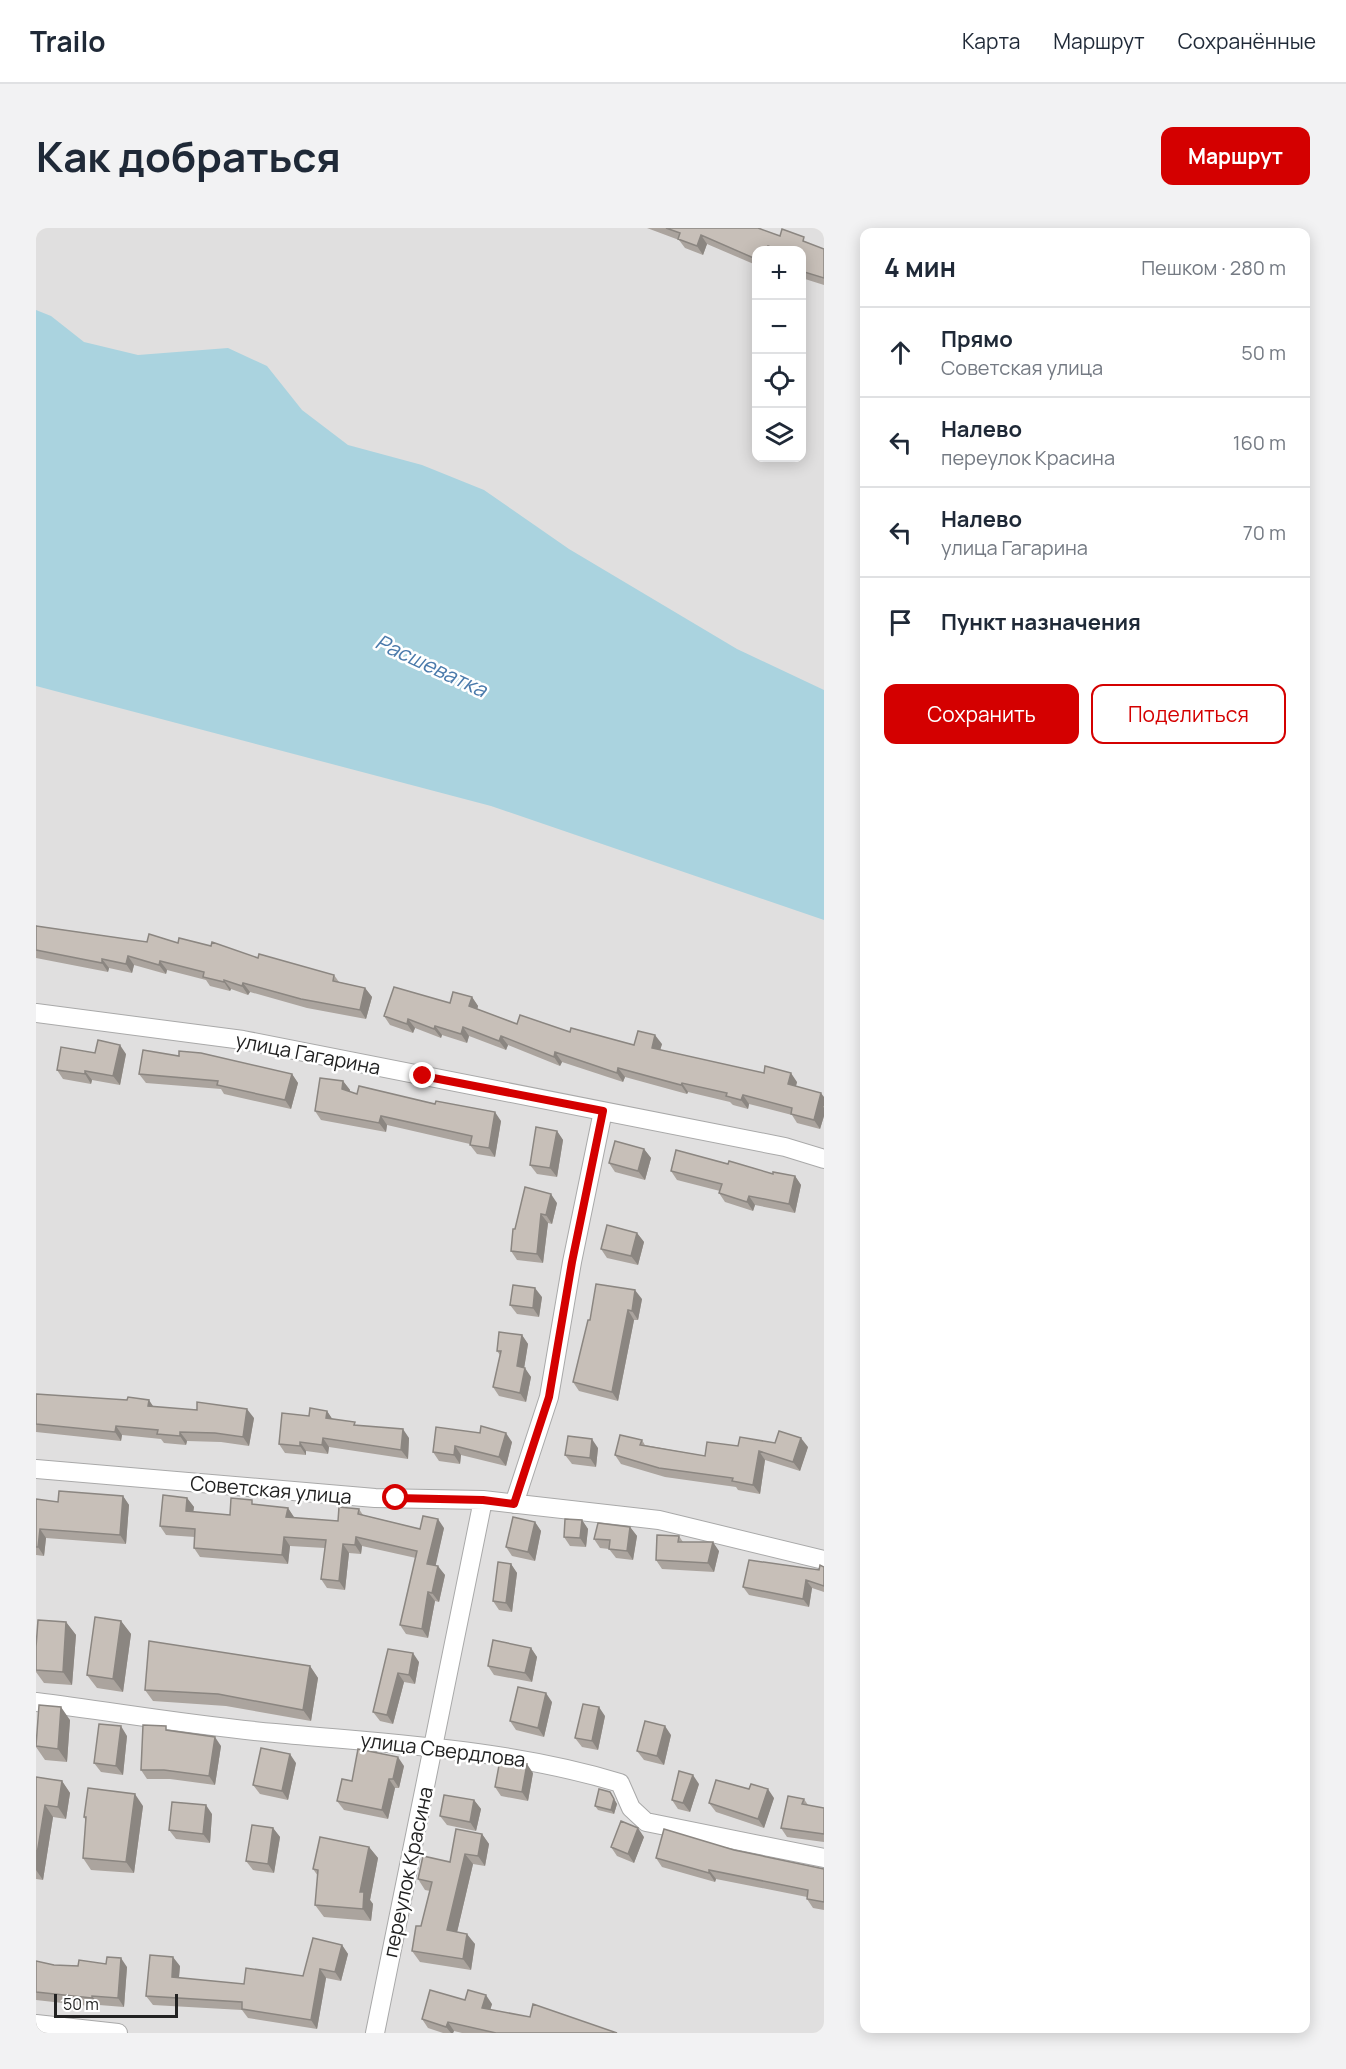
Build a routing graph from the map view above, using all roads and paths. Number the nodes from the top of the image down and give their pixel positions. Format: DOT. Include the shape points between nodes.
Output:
graph roads {
  1 [pos="36,1013"];
  2 [pos="603,1111"];
  3 [pos="824,1159"];
  4 [pos="36,1469"];
  5 [pos="483,1500"];
  6 [pos="514,1504"];
  7 [pos="824,1560"];
  8 [pos="36,1702"];
  9 [pos="434,1746"];
  10 [pos="824,1858"];
  11 [pos="36,2024"];
  12 [pos="118,2033"];
  13 [pos="375,2033"];
  1 -- 2 [label="street, улица Гагарина" via="243,1040"];
  2 -- 3 [label="street, улица Гагарина" via="785,1147"];
  2 -- 6 [label="street" via="549,1397"];
  4 -- 5 [label="street, Советская улица" via="375,1498"];
  5 -- 6 [label="street, Советская улица"];
  5 -- 9 [label="street, переулок Красина"];
  6 -- 7 [label="street, Советская улица" via="659,1520"];
  8 -- 9 [label="street, улица Свердлова" via="272,1733"];
  9 -- 10 [label="street, улица Свердлова" via="565,1766 620,1783 631,1808 646,1822"];
  9 -- 13 [label="street, переулок Красина"];
  11 -- 12 [label="street"];
}
